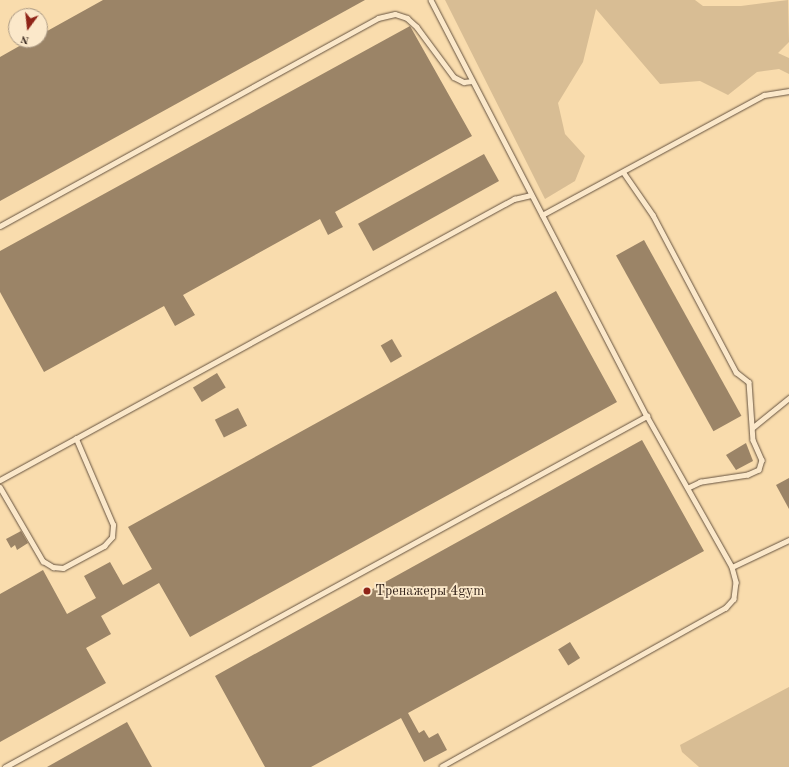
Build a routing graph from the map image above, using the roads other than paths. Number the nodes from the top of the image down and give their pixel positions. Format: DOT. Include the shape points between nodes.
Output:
graph roads {
  1 [pos="431,0"];
  2 [pos="472,81"];
  3 [pos="789,91"];
  4 [pos="624,173"];
  5 [pos="531,195"];
  6 [pos="542,215"];
  7 [pos="0,226"];
  8 [pos="789,398"];
  9 [pos="647,416"];
  10 [pos="752,428"];
  11 [pos="76,439"];
  12 [pos="0,480"];
  13 [pos="0,487"];
  14 [pos="688,488"];
  15 [pos="789,540"];
  16 [pos="732,567"];
  17 [pos="5,767"];
  18 [pos="442,767"];
  1 -- 2 [label="lane"];
  2 -- 5 [label="lane"];
  2 -- 7 [label="lane" via="464,82 454,77 417,27 406,18 395,14 378,18"];
  3 -- 4 [label="lane" via="764,95"];
  4 -- 6 [label="lane"];
  4 -- 10 [label="lane" via="653,215 736,372 749,382"];
  5 -- 6 [label="lane"];
  5 -- 11 [label="lane" via="514,199"];
  6 -- 9 [label="lane"];
  8 -- 10 [label="lane"];
  9 -- 14 [label="lane"];
  9 -- 17 [label="lane"];
  10 -- 14 [label="lane" via="753,440 762,460 759,470 748,476 701,482"];
  11 -- 12 [label="lane"];
  11 -- 13 [label="lane" via="113,525 112,536 104,546 63,568 53,567 43,561"];
  14 -- 16 [label="lane"];
  15 -- 16 [label="lane"];
  16 -- 18 [label="lane" via="736,582 734,593 726,608"];
}
